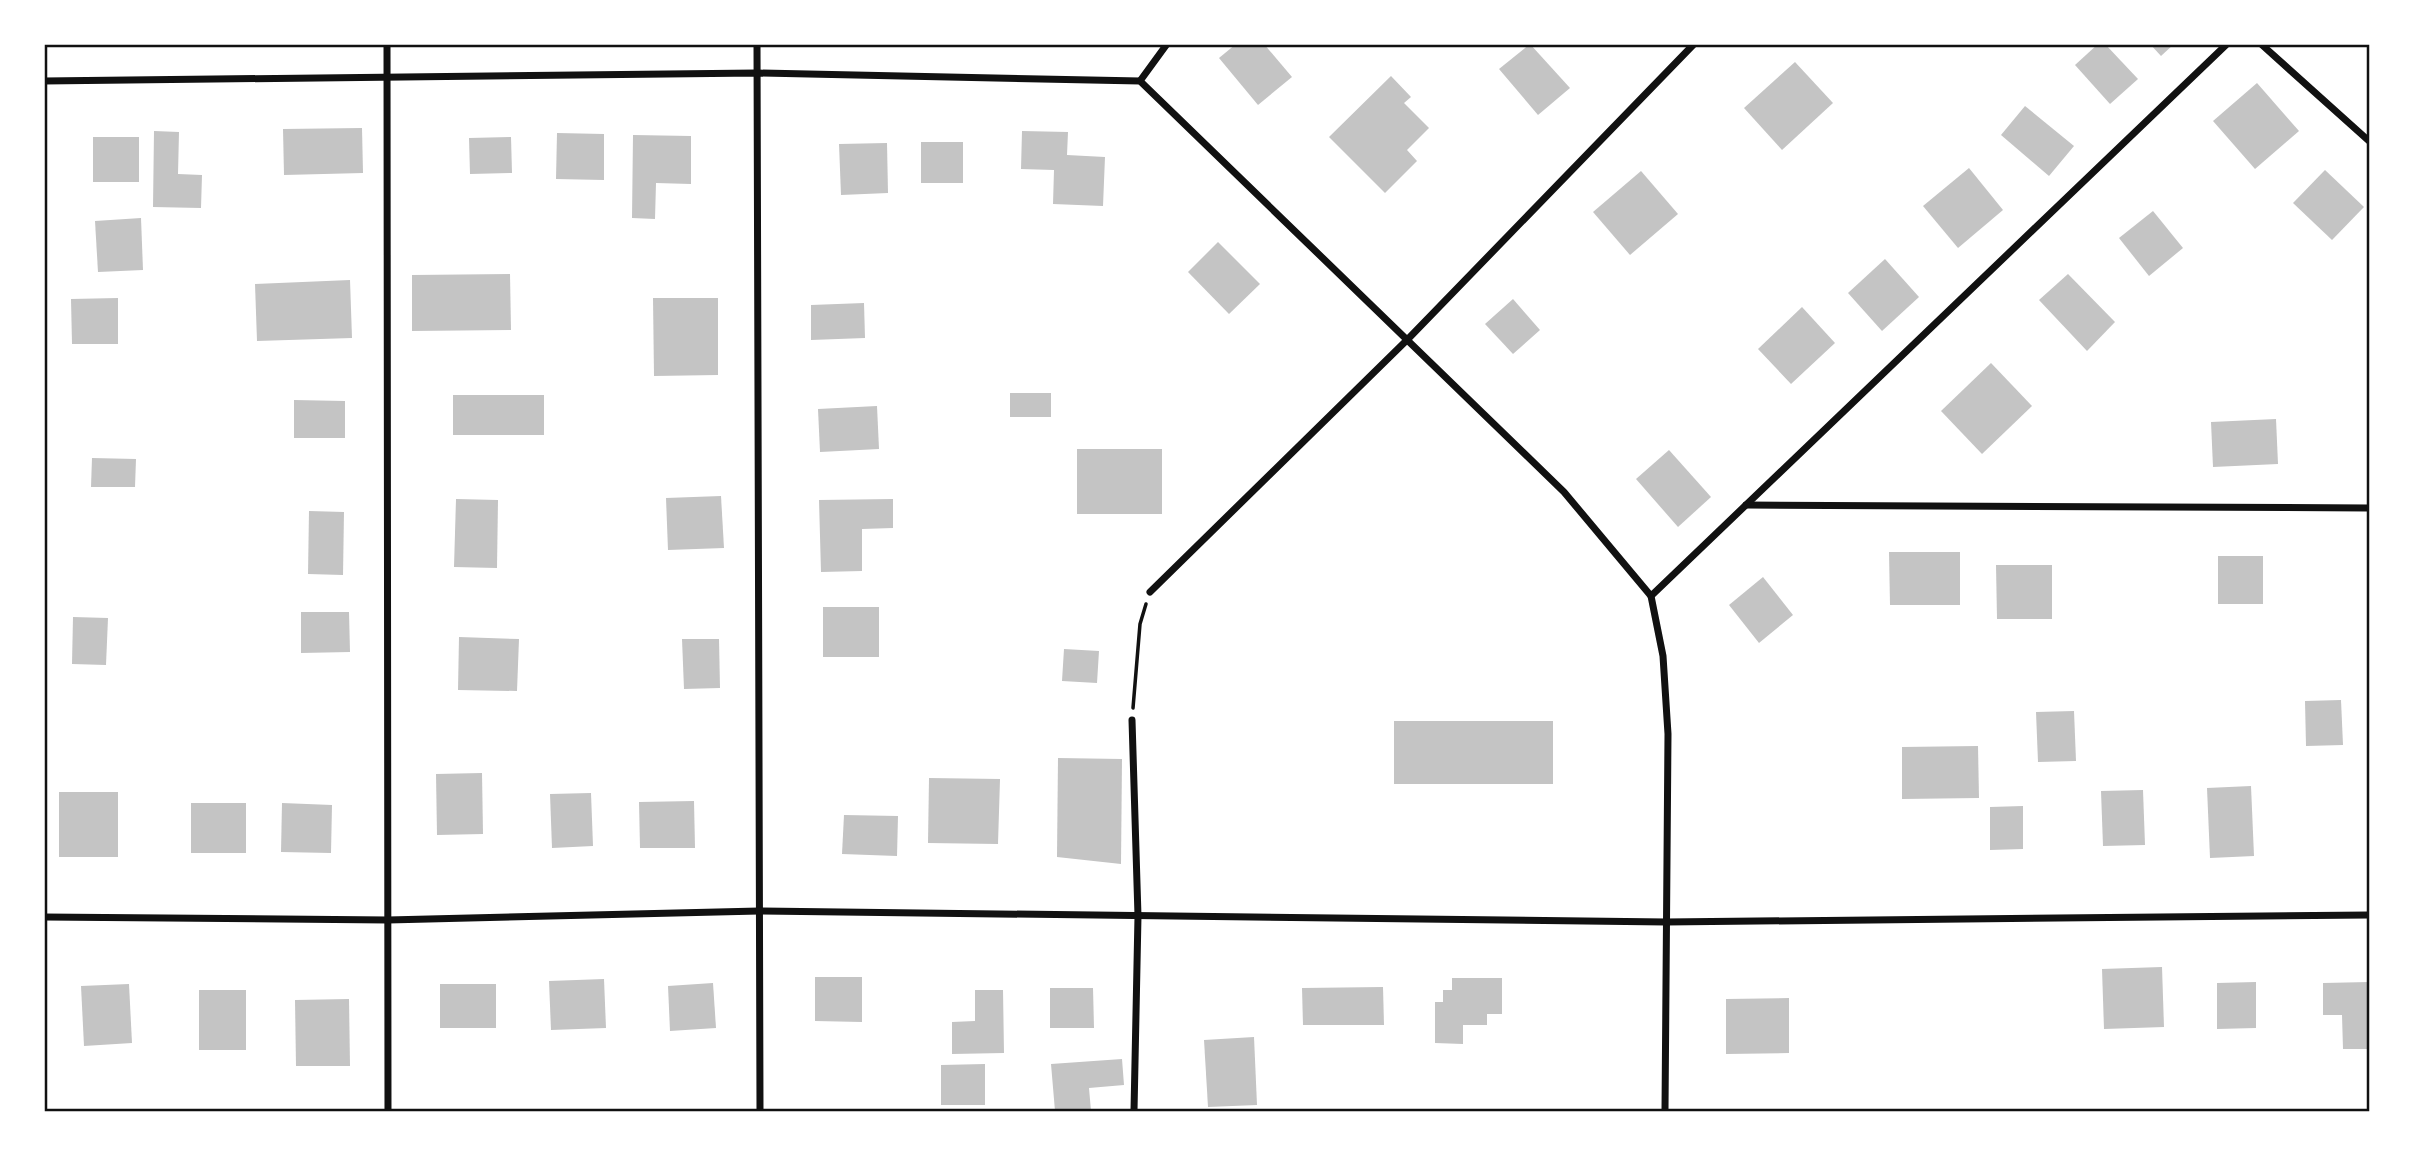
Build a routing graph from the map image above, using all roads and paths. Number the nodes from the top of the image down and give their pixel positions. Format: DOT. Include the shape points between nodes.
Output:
graph roads {
  1 [pos="387,44"];
  2 [pos="757,44"];
  3 [pos="1167,44"];
  4 [pos="1694,44"];
  5 [pos="2227,44"];
  6 [pos="2262,44"];
  7 [pos="757,73"];
  8 [pos="387,80"];
  9 [pos="44,81"];
  10 [pos="1139,81"];
  11 [pos="2369,141"];
  12 [pos="1408,339"];
  13 [pos="1745,505"];
  14 [pos="2369,508"];
  15 [pos="1150,592"];
  16 [pos="1651,596"];
  17 [pos="1132,720"];
  18 [pos="759,911"];
  19 [pos="2369,915"];
  20 [pos="1138,916"];
  21 [pos="44,917"];
  22 [pos="388,920"];
  23 [pos="1666,922"];
  24 [pos="388,1111"];
  25 [pos="760,1111"];
  26 [pos="1133,1111"];
  27 [pos="1665,1111"];
  1 -- 8 [label="street"];
  2 -- 7 [label="street"];
  3 -- 10 [label="street"];
  4 -- 12 [label="street"];
  5 -- 13 [label="street"];
  6 -- 11 [label="street"];
  7 -- 8 [label="street"];
  7 -- 10 [label="street"];
  7 -- 18 [label="street"];
  8 -- 9 [label="street"];
  8 -- 22 [label="street"];
  10 -- 12 [label="street"];
  12 -- 15 [label="street"];
  12 -- 16 [label="street" via="1564,492"];
  13 -- 14 [label="street"];
  13 -- 16 [label="street"];
  15 -- 17 [label="path" via="1140,624"];
  16 -- 23 [label="street" via="1663,656 1668,734"];
  17 -- 20 [label="street"];
  18 -- 20 [label="street"];
  18 -- 22 [label="street"];
  18 -- 25 [label="street"];
  19 -- 23 [label="street"];
  20 -- 23 [label="street"];
  20 -- 26 [label="street"];
  21 -- 22 [label="street"];
  22 -- 24 [label="street"];
  23 -- 27 [label="street"];
}
